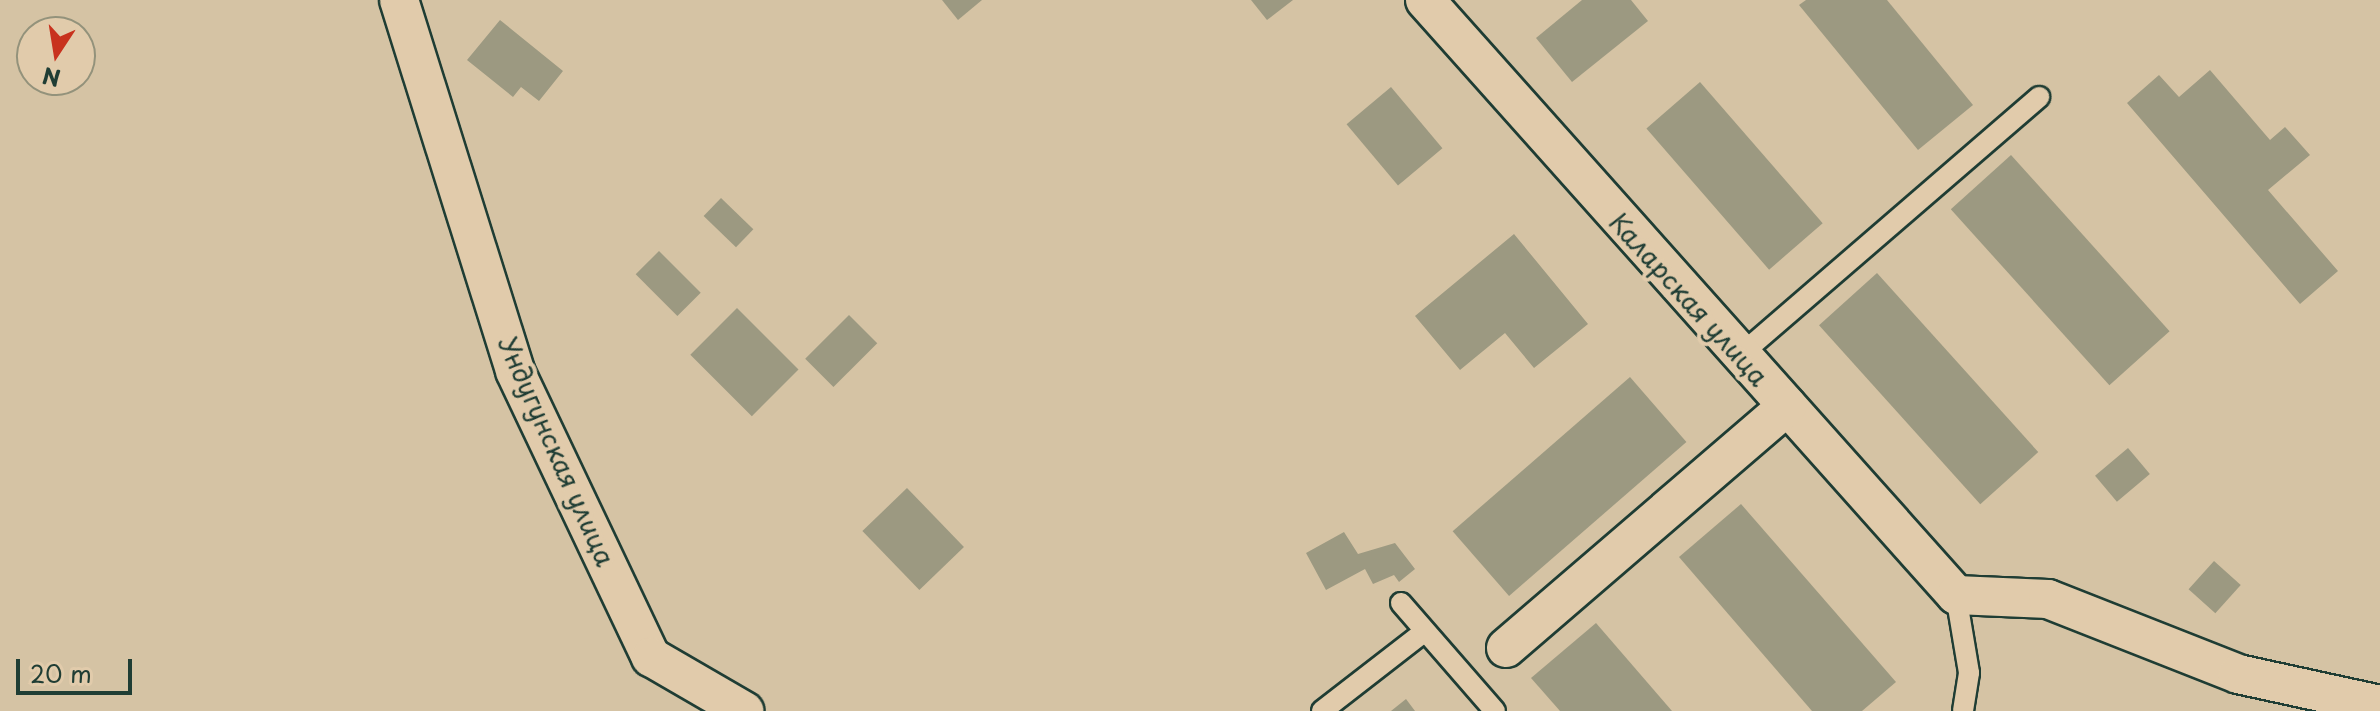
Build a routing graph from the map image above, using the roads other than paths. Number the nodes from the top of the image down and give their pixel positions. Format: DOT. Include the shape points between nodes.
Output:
graph roads {
  1 [pos="399,0"];
  2 [pos="1425,0"];
  3 [pos="2039,97"];
  4 [pos="1738,357"];
  5 [pos="1787,406"];
  6 [pos="1956,595"];
  7 [pos="1401,603"];
  8 [pos="1425,631"];
  9 [pos="1506,648"];
  10 [pos="2380,705"];
  11 [pos="744,711"];
  12 [pos="1322,711"];
  13 [pos="1495,711"];
  14 [pos="1963,711"];
  1 -- 11 [label="street, Ундугунская улица" via="515,371 651,657"];
  2 -- 4 [label="street, Каларская улица"];
  3 -- 4 [label="lane"];
  4 -- 5 [label="street, Каларская улица"];
  5 -- 6 [label="street, Каларская улица"];
  5 -- 9 [label="street"];
  6 -- 10 [label="street" via="2048,599 2238,674"];
  6 -- 14 [label="lane" via="1969,673"];
  7 -- 8 [label="lane"];
  8 -- 12 [label="lane"];
  8 -- 13 [label="lane"];
}
